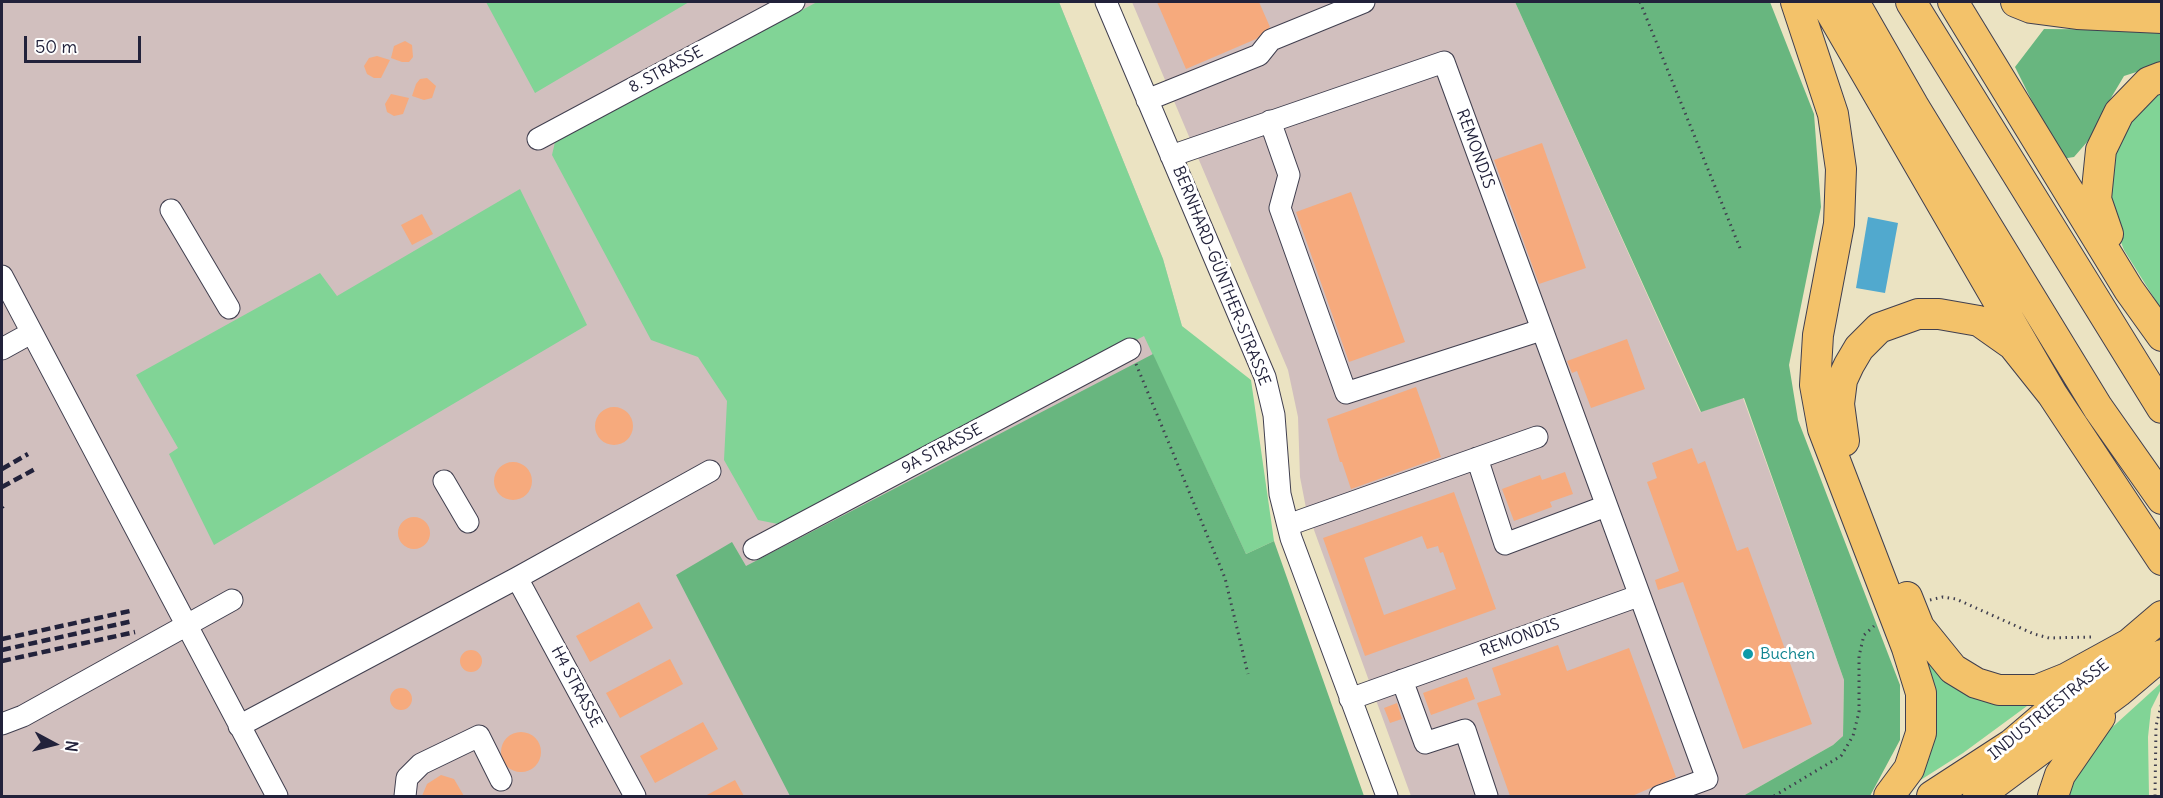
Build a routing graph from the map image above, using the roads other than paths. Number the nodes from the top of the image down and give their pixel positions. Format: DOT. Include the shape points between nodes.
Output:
graph roads {
  1 [pos="794,2"];
  2 [pos="1106,2"];
  3 [pos="1364,2"];
  4 [pos="1796,2"];
  5 [pos="1825,2"];
  6 [pos="1854,2"];
  7 [pos="1911,2"];
  8 [pos="1953,2"];
  9 [pos="2016,2"];
  10 [pos="2162,18"];
  11 [pos="2162,77"];
  12 [pos="1147,100"];
  13 [pos="1270,121"];
  14 [pos="537,139"];
  15 [pos="1171,156"];
  16 [pos="171,210"];
  17 [pos="2,276"];
  18 [pos="229,308"];
  19 [pos="1541,330"];
  20 [pos="2159,331"];
  21 [pos="31,333"];
  22 [pos="2,349"];
  23 [pos="1130,349"];
  24 [pos="2052,394"];
  25 [pos="2162,408"];
  26 [pos="1537,437"];
  27 [pos="1477,458"];
  28 [pos="710,471"];
  29 [pos="444,482"];
  30 [pos="2162,499"];
  31 [pos="1606,507"];
  32 [pos="468,522"];
  33 [pos="1288,525"];
  34 [pos="754,549"];
  35 [pos="2162,560"];
  36 [pos="517,578"];
  37 [pos="1638,596"];
  38 [pos="232,600"];
  39 [pos="2162,616"];
  40 [pos="187,626"];
  41 [pos="2129,644"];
  42 [pos="2162,655"];
  43 [pos="1402,680"];
  44 [pos="2118,692"];
  45 [pos="1350,699"];
  46 [pos="2,724"];
  47 [pos="239,726"];
  48 [pos="501,780"];
  49 [pos="277,796"];
  50 [pos="405,796"];
  51 [pos="635,796"];
  52 [pos="1387,796"];
  53 [pos="1487,796"];
  54 [pos="1660,796"];
  55 [pos="1889,796"];
  56 [pos="1932,796"];
  57 [pos="1977,796"];
  58 [pos="2053,796"];
  1 -- 14 [label="street, 8. STRASSE"];
  2 -- 12 [label="street, BERNHARD-GÜNTHER-STRASSE"];
  3 -- 12 [label="street" via="1270,40 1259,55"];
  4 -- 55 [label="highway" via="1833,114 1841,169 1839,224 1818,335 1815,385 1823,429 1907,648 1920,693 1921,733 1909,769"];
  5 -- 24 [label="highway"];
  6 -- 30 [label="highway" via="2092,398"];
  7 -- 25 [label="highway"];
  8 -- 20 [label="highway" via="2129,290"];
  9 -- 10 [label="highway" via="2077,14"];
  11 -- 20 [label="highway" via="2149,82 2119,113 2101,150 2096,200 2111,244"];
  12 -- 15 [label="street, BERNHARD-GÜNTHER-STRASSE"];
  13 -- 15 [label="street, REMONDIS"];
  13 -- 19 [label="street, REMONDIS" via="1444,62"];
  13 -- 19 [label="street" via="1289,175 1280,208 1346,393"];
  15 -- 33 [label="street, BERNHARD-GÜNTHER-STRASSE" via="1265,377 1274,415 1280,494"];
  16 -- 18 [label="street"];
  17 -- 21 [label="street"];
  19 -- 31 [label="street, REMONDIS"];
  21 -- 22 [label="street"];
  21 -- 40 [label="street"];
  23 -- 34 [label="street, 9A STRASSE"];
  24 -- 35 [label="highway"];
  24 -- 41 [label="highway" via="2013,345 1979,321 1918,314 1879,328 1859,348 1842,380 1842,433 1919,627 1953,669 1976,684 1999,690 2037,690"];
  26 -- 27 [label="street"];
  27 -- 31 [label="street" via="1504,544"];
  27 -- 33 [label="street"];
  28 -- 36 [label="street"];
  29 -- 32 [label="street"];
  31 -- 37 [label="street, REMONDIS"];
  33 -- 45 [label="street, BERNHARD-GÜNTHER-STRASSE"];
  36 -- 47 [label="street"];
  36 -- 51 [label="street, H4 STRASSE"];
  37 -- 43 [label="street, REMONDIS"];
  37 -- 54 [label="street, REMONDIS" via="1707,779"];
  38 -- 40 [label="street"];
  39 -- 41 [label="highway, INDUSTRIESTRASSE"];
  40 -- 46 [label="street"];
  40 -- 47 [label="street"];
  41 -- 56 [label="highway, INDUSTRIESTRASSE" via="2012,744"];
  42 -- 44 [label="highway, INDUSTRIESTRASSE"];
  43 -- 45 [label="street, REMONDIS"];
  43 -- 53 [label="street" via="1425,743 1465,729"];
  44 -- 57 [label="highway, INDUSTRIESTRASSE"];
  44 -- 58 [label="highway" via="2069,760"];
  45 -- 52 [label="street, BERNHARD-GÜNTHER-STRASSE"];
  47 -- 49 [label="street"];
  48 -- 50 [label="street" via="479,736 421,764 406,778"];
}
